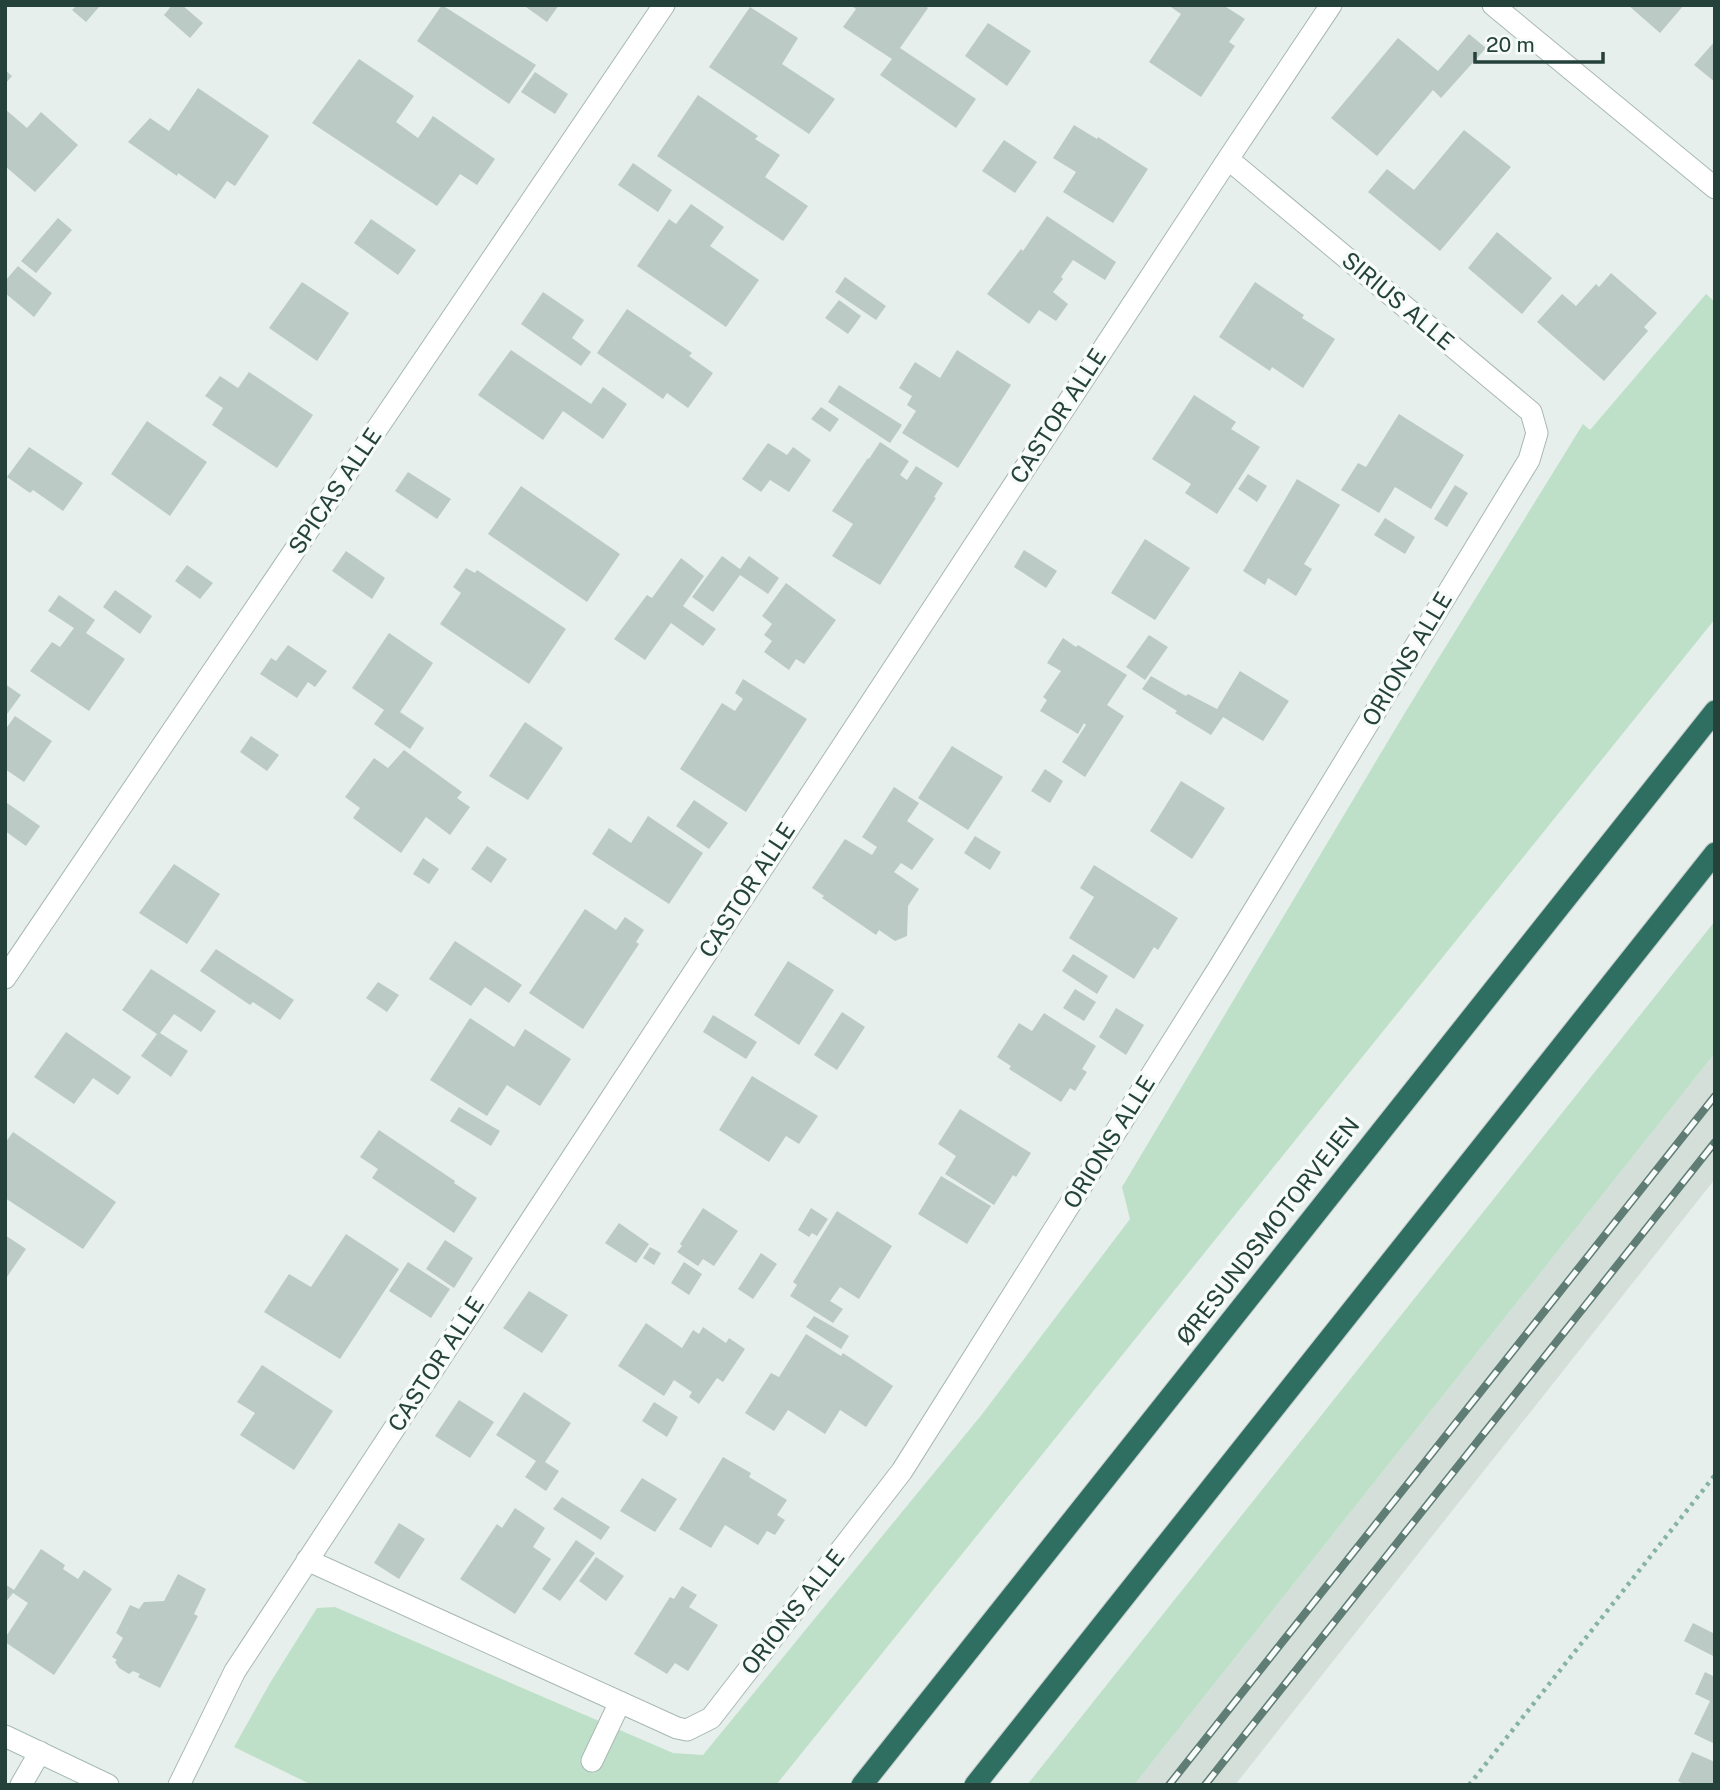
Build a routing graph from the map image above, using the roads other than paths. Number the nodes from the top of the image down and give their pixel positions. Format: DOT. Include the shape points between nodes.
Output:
graph roads {
  1 [pos="664,5"];
  2 [pos="1331,5"];
  3 [pos="1493,5"];
  4 [pos="1228,159"];
  5 [pos="1715,188"];
  6 [pos="1529,460"];
  7 [pos="1715,711"];
  8 [pos="1715,853"];
  9 [pos="5,978"];
  10 [pos="307,1560"];
  11 [pos="620,1702"];
  12 [pos="5,1736"];
  13 [pos="40,1752"];
  14 [pos="592,1761"];
  15 [pos="21,1785"];
  16 [pos="108,1785"];
  17 [pos="179,1785"];
  18 [pos="862,1785"];
  19 [pos="975,1785"];
  1 -- 9 [label="street, SPICAS ALLE"];
  2 -- 4 [label="street, CASTOR ALLE"];
  3 -- 5 [label="street"];
  4 -- 6 [label="street, SIRIUS ALLE" via="1531,412 1537,433"];
  4 -- 10 [label="street, CASTOR ALLE"];
  6 -- 11 [label="street, ORIONS ALLE" via="1220,966 902,1471 710,1717 687,1730"];
  7 -- 18 [label="highway, ØRESUNDSMOTORVEJEN"];
  8 -- 19 [label="highway"];
  10 -- 11 [label="street, ORIONS ALLE"];
  10 -- 17 [label="street, CASTOR ALLE" via="235,1671"];
  11 -- 14 [label="street"];
  12 -- 13 [label="street"];
  13 -- 15 [label="street"];
  13 -- 16 [label="street"];
}
